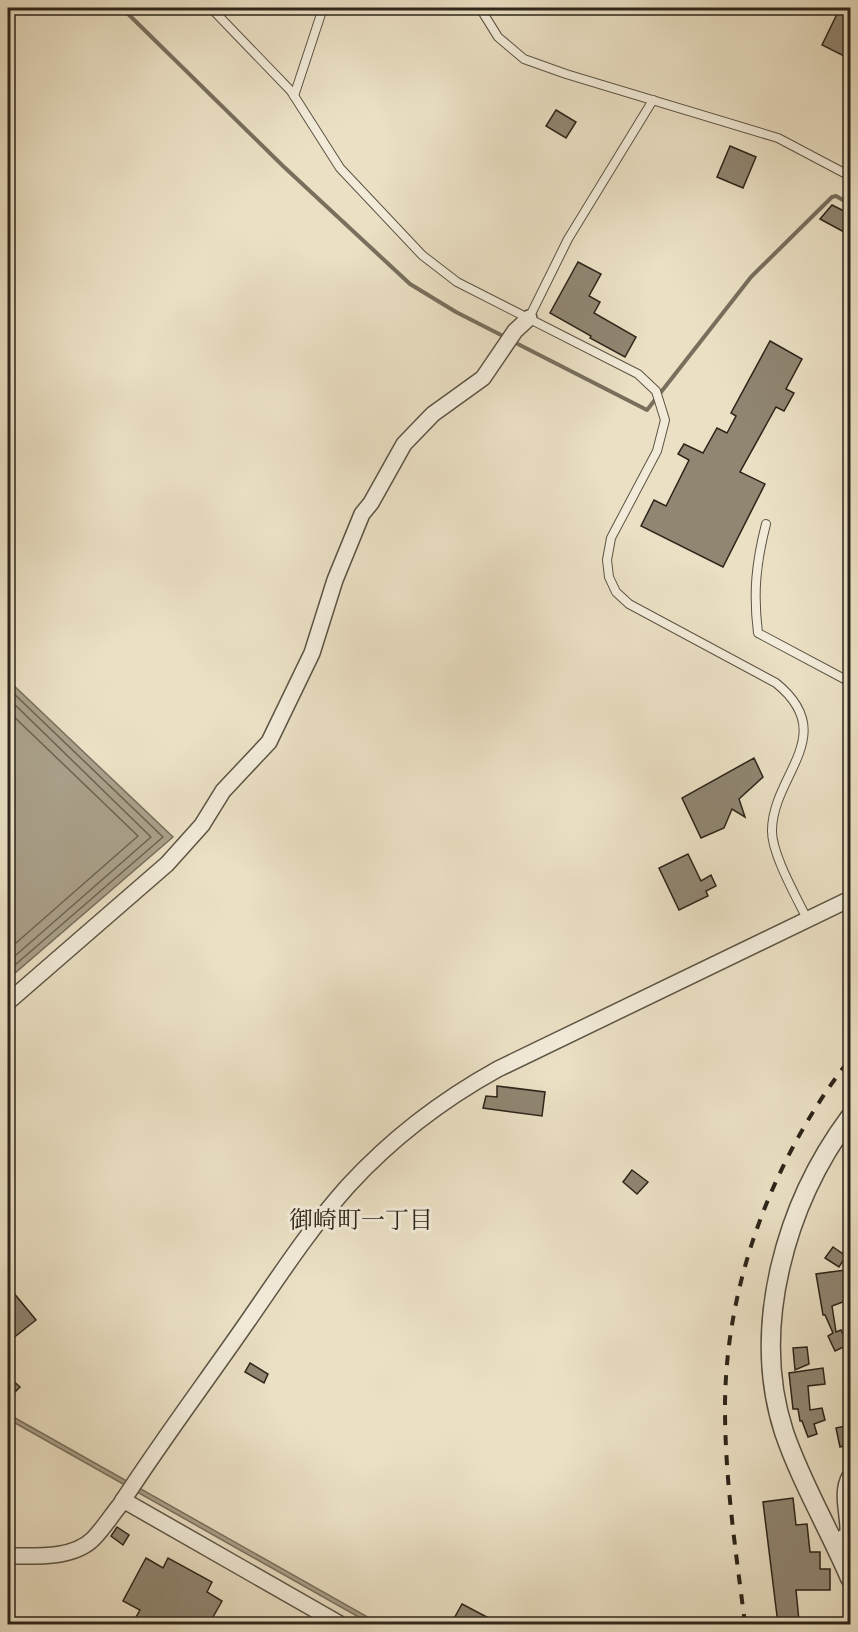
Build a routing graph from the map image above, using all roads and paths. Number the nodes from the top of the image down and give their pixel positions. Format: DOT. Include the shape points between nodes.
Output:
graph roads {
  1 [pos="211,8"];
  2 [pos="323,8"];
  3 [pos="480,8"];
  4 [pos="294,96"];
  5 [pos="653,100"];
  6 [pos="850,176"];
  7 [pos="529,318"];
  8 [pos="766,524"];
  9 [pos="850,682"];
  10 [pos="850,899"];
  11 [pos="808,921"];
  12 [pos="8,1002"];
  13 [pos="850,1117"];
  14 [pos="850,1476"];
  15 [pos="128,1493"];
  16 [pos="835,1544"];
  17 [pos="8,1556"];
  18 [pos="850,1578"];
  19 [pos="340,1624"];
  1 -- 4 [label="lane"];
  2 -- 4 [label="lane"];
  3 -- 5 [label="lane" via="498,37 524,59"];
  4 -- 7 [label="lane" via="340,168 422,255 457,282"];
  5 -- 6 [label="lane" via="778,138"];
  5 -- 7 [label="lane" via="568,239"];
  7 -- 11 [label="lane" via="638,374 656,392 665,420 657,451 611,538 609,577 616,592 629,604 776,683 798,708 804,741 773,815 771,832 773,846"];
  7 -- 12 [label="street" via="515,331 483,378 433,414 404,444 362,514 335,580 312,653 269,742 223,791 202,825 167,864"];
  8 -- 9 [label="lane" via="757,558 758,633"];
  10 -- 11 [label="street"];
  11 -- 15 [label="street" via="498,1069 467,1086 402,1135 369,1164 324,1215"];
  13 -- 16 [label="street" via="806,1195 779,1273 771,1319 770,1360 784,1432"];
  14 -- 16 [label="street" via="844,1490 848,1534"];
  15 -- 17 [label="street" via="93,1540 76,1551"];
  15 -- 19 [label="street"];
  16 -- 18 [label="street"];
}
